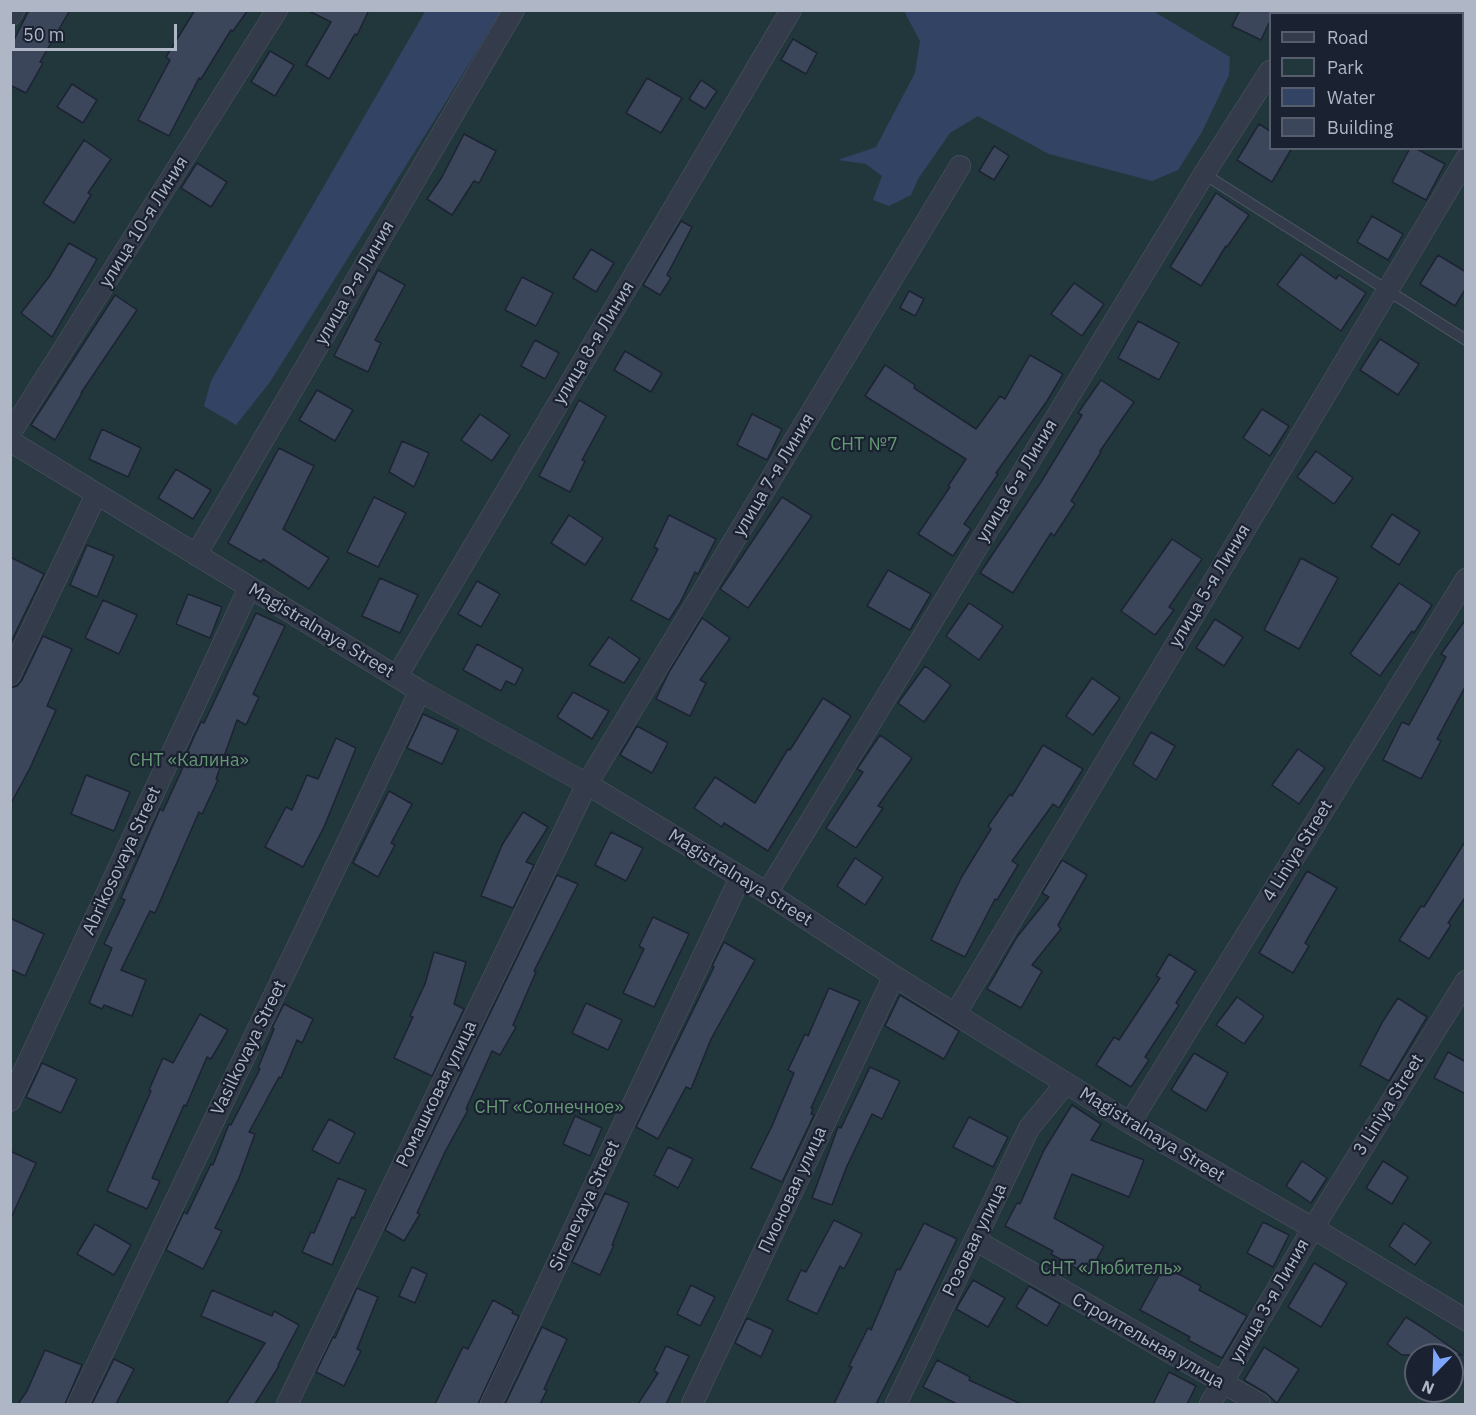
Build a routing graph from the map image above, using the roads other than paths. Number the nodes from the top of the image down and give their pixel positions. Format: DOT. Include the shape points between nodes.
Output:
graph roads {
  1 [pos="14,10"];
  2 [pos="277,10"];
  3 [pos="514,10"];
  4 [pos="791,10"];
  5 [pos="10,16"];
  6 [pos="1269,73"];
  7 [pos="1466,159"];
  8 [pos="960,166"];
  9 [pos="1204,174"];
  10 [pos="1387,289"];
  11 [pos="1466,340"];
  12 [pos="10,434"];
  13 [pos="10,441"];
  14 [pos="96,495"];
  15 [pos="196,555"];
  16 [pos="1466,579"];
  17 [pos="249,588"];
  18 [pos="10,675"];
  19 [pos="397,676"];
  20 [pos="420,691"];
  21 [pos="587,784"];
  22 [pos="740,878"];
  23 [pos="766,893"];
  24 [pos="894,976"];
  25 [pos="1466,981"];
  26 [pos="956,1013"];
  27 [pos="1066,1083"];
  28 [pos="10,1101"];
  29 [pos="1130,1123"];
  30 [pos="1313,1228"];
  31 [pos="975,1240"];
  32 [pos="1466,1320"];
  33 [pos="1222,1383"];
  34 [pos="78,1404"];
  35 [pos="287,1404"];
  36 [pos="491,1404"];
  37 [pos="692,1404"];
  38 [pos="896,1404"];
  39 [pos="1210,1404"];
  40 [pos="1260,1404"];
  1 -- 5 [label="street"];
  2 -- 12 [label="street, улица 10-я Линия"];
  3 -- 15 [label="street, улица 9-я Линия"];
  4 -- 19 [label="street, улица 8-я Линия"];
  6 -- 9 [label="street, улица 6-я Линия"];
  7 -- 10 [label="street, улица 5-я Линия"];
  8 -- 21 [label="street, улица 7-я Линия"];
  9 -- 10 [label="lane"];
  9 -- 23 [label="street, улица 6-я Линия"];
  10 -- 11 [label="lane"];
  10 -- 26 [label="street, улица 5-я Линия"];
  13 -- 14 [label="street, Magistralnaya Street"];
  14 -- 15 [label="street, Magistralnaya Street"];
  14 -- 18 [label="street"];
  15 -- 17 [label="street, Magistralnaya Street"];
  16 -- 29 [label="street, 4 Liniya Street"];
  17 -- 19 [label="street, Magistralnaya Street"];
  17 -- 28 [label="street, Abrikosovaya Street"];
  19 -- 20 [label="street, Magistralnaya Street"];
  20 -- 21 [label="street, Magistralnaya Street"];
  20 -- 34 [label="street, Vasilkovaya Street"];
  21 -- 22 [label="street, Magistralnaya Street"];
  21 -- 35 [label="street, Ромашковая улица"];
  22 -- 23 [label="street, Magistralnaya Street"];
  22 -- 36 [label="street, Sirenevaya Street"];
  23 -- 24 [label="street, Magistralnaya Street"];
  24 -- 26 [label="street, Magistralnaya Street"];
  24 -- 37 [label="street, Пионовая улица"];
  25 -- 30 [label="street, 3 Liniya Street"];
  26 -- 27 [label="street, Magistralnaya Street"];
  27 -- 29 [label="street, Magistralnaya Street"];
  27 -- 31 [label="street, Розовая улица" via="1029,1128"];
  29 -- 30 [label="street, Magistralnaya Street"];
  30 -- 32 [label="street, Magistralnaya Street"];
  30 -- 33 [label="street, улица 3-я Линия"];
  31 -- 33 [label="street, Строительная улица"];
  31 -- 38 [label="street, Розовая улица"];
  33 -- 39 [label="street, улица 3-я Линия"];
  33 -- 40 [label="street, Строительная улица"];
}
